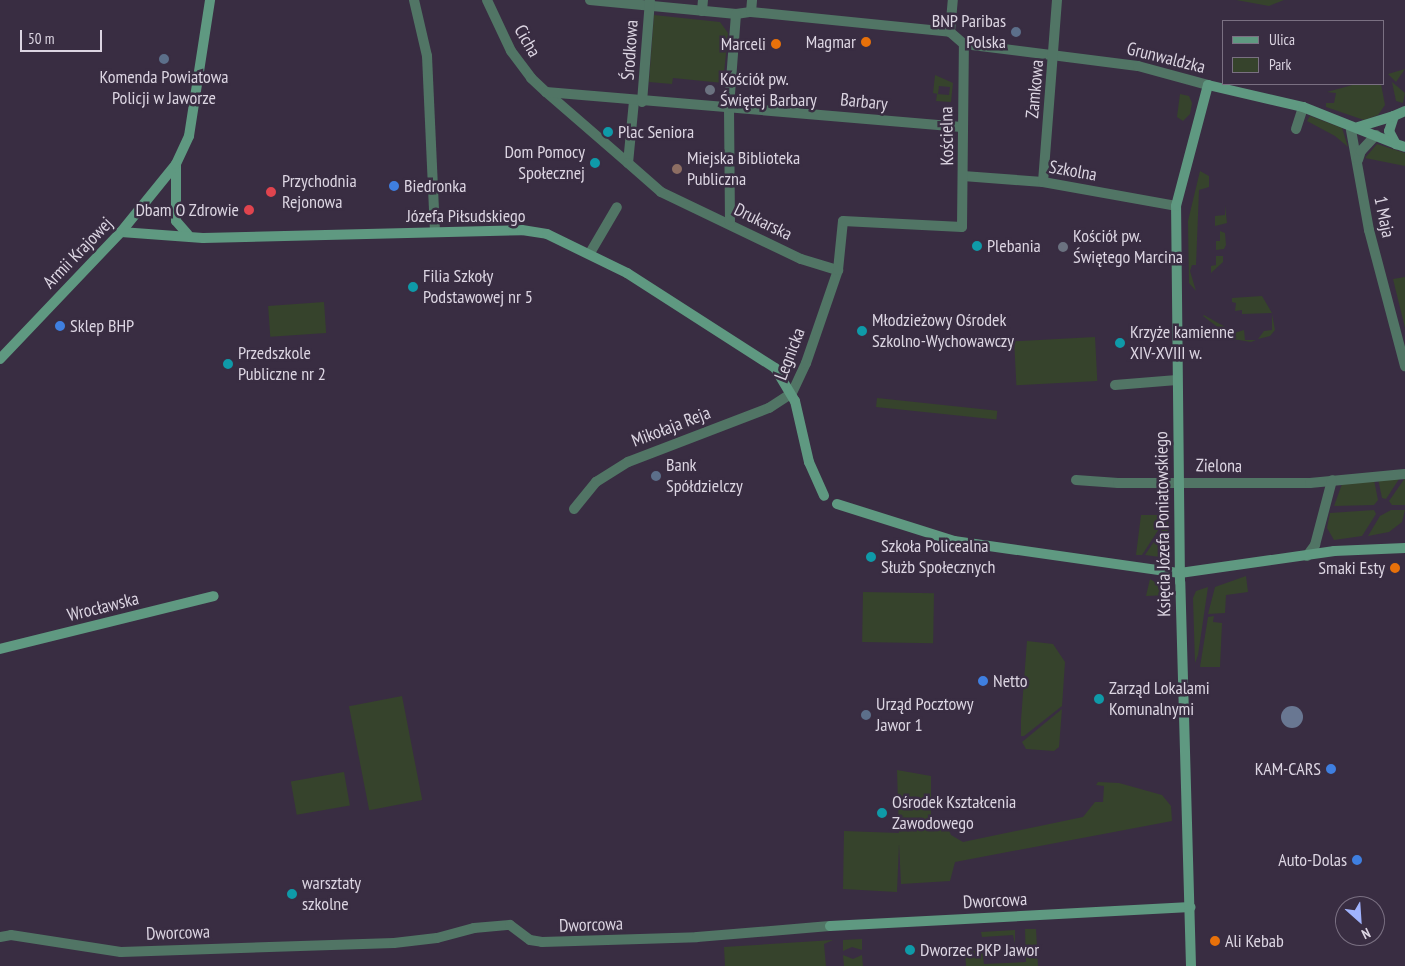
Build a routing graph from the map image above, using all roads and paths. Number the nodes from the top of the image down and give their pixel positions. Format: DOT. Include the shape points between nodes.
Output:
graph roads {
  1 [pos="210,0"];
  2 [pos="414,0"];
  3 [pos="487,0"];
  4 [pos="590,0"];
  5 [pos="752,0"];
  6 [pos="953,0"];
  7 [pos="1057,0"];
  8 [pos="650,3"];
  9 [pos="703,5"];
  10 [pos="751,12"];
  11 [pos="736,14"];
  12 [pos="950,32"];
  13 [pos="964,44"];
  14 [pos="1055,53"];
  15 [pos="1208,85"];
  16 [pos="546,92"];
  17 [pos="638,102"];
  18 [pos="729,107"];
  19 [pos="1303,107"];
  20 [pos="1401,112"];
  21 [pos="962,127"];
  22 [pos="1355,128"];
  23 [pos="1296,130"];
  24 [pos="1376,136"];
  25 [pos="1400,145"];
  26 [pos="1358,161"];
  27 [pos="628,163"];
  28 [pos="176,164"];
  29 [pos="964,176"];
  30 [pos="1043,182"];
  31 [pos="1176,206"];
  32 [pos="616,207"];
  33 [pos="843,221"];
  34 [pos="730,223"];
  35 [pos="435,231"];
  36 [pos="121,232"];
  37 [pos="188,235"];
  38 [pos="590,254"];
  39 [pos="838,270"];
  40 [pos="0,360"];
  41 [pos="1405,366"];
  42 [pos="1177,380"];
  43 [pos="1114,385"];
  44 [pos="792,393"];
  45 [pos="1405,474"];
  46 [pos="1076,480"];
  47 [pos="1332,480"];
  48 [pos="1179,482"];
  49 [pos="824,496"];
  50 [pos="837,504"];
  51 [pos="574,509"];
  52 [pos="1405,548"];
  53 [pos="1307,556"];
  54 [pos="1180,573"];
  55 [pos="214,596"];
  56 [pos="0,649"];
  57 [pos="1190,907"];
  58 [pos="0,937"];
  59 [pos="1191,966"];
  1 -- 28 [label="street, Armii Krajowej" via="189,136"];
  2 -- 35 [label="street" via="427,56"];
  3 -- 16 [label="street, Cicha" via="511,51"];
  4 -- 8 [label="street"];
  5 -- 10 [label="street"];
  6 -- 12 [label="street"];
  7 -- 14 [label="street, Zamkowa"];
  8 -- 9 [label="street"];
  8 -- 17 [label="street, Środkowa"];
  9 -- 11 [label="street"];
  10 -- 11 [label="street"];
  10 -- 12 [label="street"];
  11 -- 18 [label="street"];
  12 -- 13 [label="street"];
  13 -- 14 [label="street, Grunwaldzka"];
  13 -- 21 [label="street, Kościelna"];
  14 -- 15 [label="street, Grunwaldzka" via="1138,66"];
  14 -- 30 [label="street, Zamkowa"];
  15 -- 19 [label="street, Grunwaldzka"];
  15 -- 31 [label="street, Księcia Józefa Poniatowskiego"];
  16 -- 17 [label="street"];
  16 -- 27 [label="street"];
  17 -- 18 [label="street, Barbary"];
  17 -- 27 [label="street"];
  18 -- 21 [label="street, Barbary"];
  18 -- 34 [label="street"];
  19 -- 22 [label="street, Grunwaldzka"];
  19 -- 23 [label="street"];
  20 -- 22 [label="street" via="1374,125"];
  20 -- 25 [label="street" via="1389,131"];
  21 -- 29 [label="street, Kościelna"];
  22 -- 24 [label="street, Grunwaldzka"];
  22 -- 26 [label="street, 1 Maja" via="1351,130"];
  24 -- 25 [label="street, Grunwaldzka"];
  24 -- 26 [label="street" via="1361,151"];
  26 -- 41 [label="street, 1 Maja" via="1369,230"];
  27 -- 34 [label="street, Drukarska" via="661,192"];
  28 -- 36 [label="street, Armii Krajowej"];
  28 -- 37 [label="street, Armii Krajowej" via="176,221"];
  29 -- 30 [label="street, Szkolna"];
  29 -- 33 [label="street, Kościelna" via="962,227"];
  30 -- 31 [label="street, Szkolna"];
  31 -- 42 [label="street, Księcia Józefa Poniatowskiego"];
  32 -- 38 [label="street"];
  33 -- 39 [label="street, Legnicka"];
  34 -- 39 [label="street, Drukarska" via="801,259"];
  35 -- 37 [label="street, Józefa Piłsudskiego" via="203,238"];
  35 -- 38 [label="street, Józefa Piłsudskiego" via="522,230 547,234"];
  36 -- 37 [label="street, Józefa Piłsudskiego"];
  36 -- 40 [label="street, Armii Krajowej"];
  38 -- 44 [label="street, Józefa Piłsudskiego" via="766,361 782,376"];
  39 -- 44 [label="street, Legnicka" via="806,363"];
  42 -- 43 [label="street"];
  42 -- 48 [label="street, Księcia Józefa Poniatowskiego"];
  44 -- 49 [label="street, Legnicka" via="809,462"];
  44 -- 51 [label="street, Mikołaja Reja" via="769,408 628,462 596,482"];
  45 -- 47 [label="street, Zielona"];
  46 -- 48 [label="street, Zielona"];
  47 -- 48 [label="street, Zielona"];
  47 -- 53 [label="street" via="1315,545"];
  48 -- 54 [label="street, Księcia Józefa Poniatowskiego"];
  50 -- 54 [label="street" via="954,541"];
  52 -- 53 [label="street" via="1363,548"];
  53 -- 54 [label="street"];
  54 -- 57 [label="street, Księcia Józefa Poniatowskiego"];
  55 -- 56 [label="street, Wrocławska"];
  57 -- 58 [label="street, Dworcowa" via="830,926 698,937 542,942 530,940 510,925 474,928 437,938 394,943 122,952"];
  57 -- 59 [label="street, Księcia Józefa Poniatowskiego"];
}
